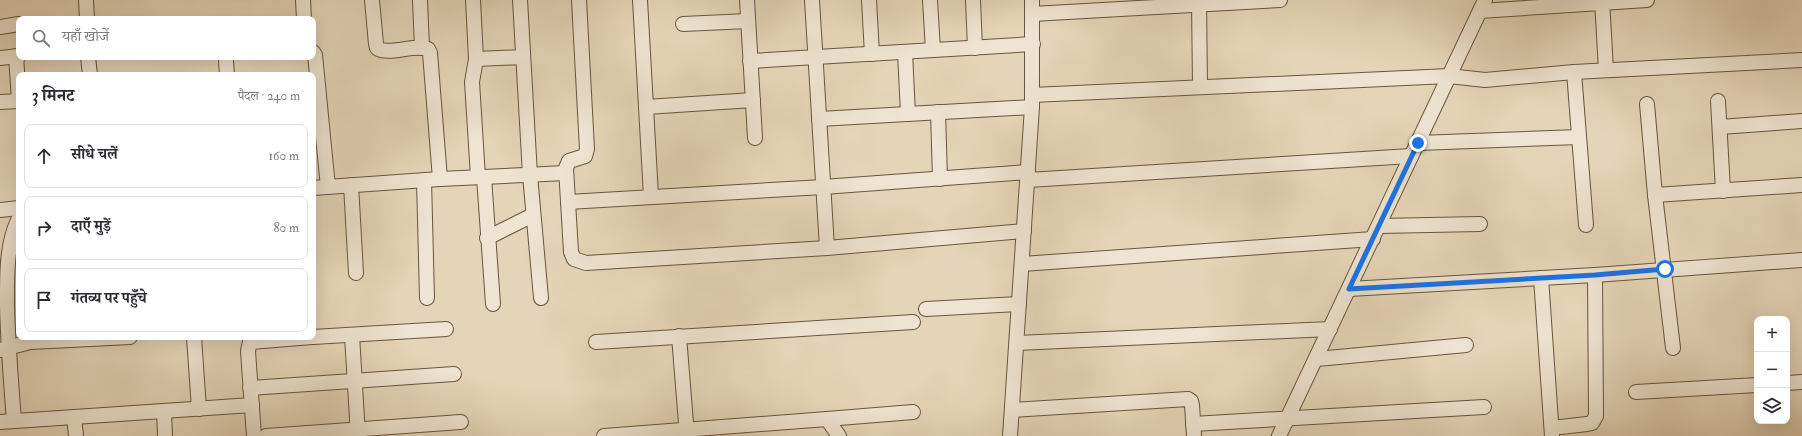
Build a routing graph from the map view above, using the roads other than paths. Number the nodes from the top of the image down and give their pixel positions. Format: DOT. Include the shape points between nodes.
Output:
graph roads {
  1 [pos="86,0"];
  2 [pos="303,0"];
  3 [pos="372,0"];
  4 [pos="420,0"];
  5 [pos="473,0"];
  6 [pos="520,0"];
  7 [pos="579,0"];
  8 [pos="640,0"];
  9 [pos="747,0"];
  10 [pos="812,0"];
  11 [pos="869,0"];
  12 [pos="930,0"];
  13 [pos="973,0"];
  14 [pos="1280,0"];
  15 [pos="1647,0"];
  16 [pos="1199,2"];
  17 [pos="1602,2"];
  18 [pos="1482,6"];
  19 [pos="1032,7"];
  20 [pos="87,16"];
  21 [pos="304,16"];
  22 [pos="748,21"];
  23 [pos="16,24"];
  24 [pos="683,24"];
  25 [pos="0,27"];
  26 [pos="1032,44"];
  27 [pos="422,48"];
  28 [pos="976,48"];
  29 [pos="933,50"];
  30 [pos="904,52"];
  31 [pos="872,54"];
  32 [pos="16,56"];
  33 [pos="523,57"];
  34 [pos="0,58"];
  35 [pos="815,58"];
  36 [pos="476,59"];
  37 [pos="18,60"];
  38 [pos="88,60"];
  39 [pos="315,60"];
  40 [pos="1802,60"];
  41 [pos="226,61"];
  42 [pos="750,61"];
  43 [pos="1606,70"];
  44 [pos="18,72"];
  45 [pos="90,72"];
  46 [pos="227,72"];
  47 [pos="315,72"];
  48 [pos="1574,72"];
  49 [pos="1449,76"];
  50 [pos="1200,86"];
  51 [pos="316,99"];
  52 [pos="16,100"];
  53 [pos="753,100"];
  54 [pos="1032,101"];
  55 [pos="0,102"];
  56 [pos="1718,102"];
  57 [pos="1647,104"];
  58 [pos="646,107"];
  59 [pos="938,112"];
  60 [pos="908,114"];
  61 [pos="819,119"];
  62 [pos="1802,121"];
  63 [pos="1720,127"];
  64 [pos="318,135"];
  65 [pos="1579,137"];
  66 [pos="755,138"];
  67 [pos="1418,143"];
  68 [pos="1412,156"];
  69 [pos="566,173"];
  70 [pos="530,175"];
  71 [pos="1028,176"];
  72 [pos="481,177"];
  73 [pos="440,179"];
  74 [pos="940,179"];
  75 [pos="424,180"];
  76 [pos="351,185"];
  77 [pos="1802,185"];
  78 [pos="328,187"];
  79 [pos="823,187"];
  80 [pos="316,188"];
  81 [pos="1723,191"];
  82 [pos="1655,194"];
  83 [pos="651,196"];
  84 [pos="568,202"];
  85 [pos="16,208"];
  86 [pos="0,210"];
  87 [pos="533,215"];
  88 [pos="1480,224"];
  89 [pos="16,225"];
  90 [pos="1586,225"];
  91 [pos="1379,226"];
  92 [pos="1024,232"];
  93 [pos="487,238"];
  94 [pos="1373,239"];
  95 [pos="827,248"];
  96 [pos="1802,260"];
  97 [pos="1022,264"];
  98 [pos="1665,269"];
  99 [pos="356,273"];
  100 [pos="9,274"];
  101 [pos="1595,275"];
  102 [pos="1542,278"];
  103 [pos="1349,289"];
  104 [pos="427,298"];
  105 [pos="541,298"];
  106 [pos="493,304"];
  107 [pos="1019,304"];
  108 [pos="926,309"];
  109 [pos="914,322"];
  110 [pos="446,329"];
  111 [pos="1330,329"];
  112 [pos="352,334"];
  113 [pos="679,336"];
  114 [pos="316,337"];
  115 [pos="70,340"];
  116 [pos="194,340"];
  117 [pos="275,340"];
  118 [pos="596,342"];
  119 [pos="1017,343"];
  120 [pos="1466,345"];
  121 [pos="1673,348"];
  122 [pos="4,349"];
  123 [pos="1317,359"];
  124 [pos="454,374"];
  125 [pos="355,381"];
  126 [pos="1802,382"];
  127 [pos="1790,383"];
  128 [pos="1754,385"];
  129 [pos="250,388"];
  130 [pos="1636,392"];
  131 [pos="252,405"];
  132 [pos="1484,406"];
  133 [pos="199,409"];
  134 [pos="1012,410"];
  135 [pos="164,411"];
  136 [pos="913,412"];
  137 [pos="74,417"];
  138 [pos="1288,418"];
  139 [pos="827,419"];
  140 [pos="7,422"];
  141 [pos="461,422"];
  142 [pos="1194,430"];
  143 [pos="1552,432"];
  144 [pos="358,433"];
  145 [pos="687,433"];
  146 [pos="76,436"];
  147 [pos="165,436"];
  148 [pos="254,436"];
  149 [pos="266,436"];
  150 [pos="604,436"];
  151 [pos="839,436"];
  152 [pos="1010,436"];
  153 [pos="1279,436"];
  1 -- 20 [label="street"];
  2 -- 21 [label="street"];
  3 -- 27 [label="street" via="378,48"];
  4 -- 27 [label="street"];
  5 -- 36 [label="street"];
  6 -- 33 [label="street"];
  7 -- 69 [label="street" via="587,152 585,156 566,164"];
  8 -- 58 [label="street"];
  9 -- 22 [label="street"];
  10 -- 35 [label="street"];
  11 -- 31 [label="street"];
  12 -- 29 [label="street"];
  13 -- 28 [label="street"];
  14 -- 16 [label="street"];
  15 -- 17 [label="street"];
  16 -- 19 [label="street"];
  16 -- 50 [label="street"];
  17 -- 18 [label="street"];
  17 -- 43 [label="street"];
  18 -- 49 [label="street"];
  19 -- 26 [label="street"];
  22 -- 24 [label="street"];
  22 -- 42 [label="street"];
  23 -- 25 [label="street"];
  26 -- 28 [label="street"];
  26 -- 54 [label="street"];
  27 -- 73 [label="street" via="428,49 430,53"];
  28 -- 29 [label="street"];
  29 -- 30 [label="street"];
  30 -- 31 [label="street"];
  30 -- 60 [label="street"];
  31 -- 35 [label="street"];
  32 -- 34 [label="street"];
  33 -- 36 [label="street"];
  33 -- 70 [label="street"];
  35 -- 42 [label="street"];
  35 -- 61 [label="street"];
  36 -- 72 [label="street" via="472,82"];
  37 -- 44 [label="street"];
  38 -- 45 [label="street"];
  39 -- 47 [label="street"];
  40 -- 43 [label="street"];
  41 -- 46 [label="street"];
  42 -- 53 [label="street"];
  43 -- 48 [label="street"];
  48 -- 49 [label="street" via="1485,80"];
  48 -- 65 [label="street"];
  49 -- 50 [label="street"];
  49 -- 67 [label="street"];
  50 -- 54 [label="street"];
  51 -- 64 [label="street"];
  52 -- 55 [label="street"];
  53 -- 58 [label="street"];
  53 -- 66 [label="street"];
  54 -- 59 [label="street"];
  54 -- 71 [label="street"];
  56 -- 63 [label="street"];
  57 -- 82 [label="street"];
  58 -- 83 [label="street"];
  59 -- 60 [label="street"];
  59 -- 74 [label="street"];
  60 -- 61 [label="street"];
  61 -- 79 [label="street"];
  62 -- 63 [label="street"];
  63 -- 81 [label="street"];
  64 -- 78 [label="street"];
  65 -- 67 [label="street"];
  65 -- 90 [label="street"];
  67 -- 68 [label="street"];
  68 -- 71 [label="street"];
  68 -- 91 [label="street"];
  69 -- 70 [label="street"];
  69 -- 84 [label="street"];
  70 -- 72 [label="street"];
  70 -- 87 [label="street"];
  71 -- 74 [label="street"];
  71 -- 92 [label="street"];
  72 -- 73 [label="street"];
  72 -- 93 [label="street"];
  73 -- 75 [label="street"];
  74 -- 79 [label="street"];
  75 -- 76 [label="street"];
  75 -- 104 [label="street"];
  76 -- 78 [label="street"];
  76 -- 99 [label="street"];
  77 -- 81 [label="street"];
  78 -- 80 [label="street"];
  79 -- 83 [label="street"];
  79 -- 95 [label="street"];
  81 -- 82 [label="street"];
  82 -- 98 [label="street"];
  83 -- 84 [label="street"];
  84 -- 95 [label="street" via="571,252 574,259 580,262"];
  85 -- 86 [label="street"];
  87 -- 93 [label="street"];
  87 -- 105 [label="street"];
  88 -- 91 [label="street"];
  89 -- 100 [label="street" via="12,234"];
  91 -- 94 [label="street"];
  92 -- 95 [label="street"];
  92 -- 97 [label="street"];
  93 -- 106 [label="street"];
  94 -- 97 [label="street"];
  94 -- 103 [label="street"];
  96 -- 98 [label="street"];
  97 -- 107 [label="street"];
  98 -- 101 [label="street"];
  98 -- 121 [label="street"];
  100 -- 122 [label="street"];
  101 -- 102 [label="street"];
  101 -- 143 [label="street" via="1596,416 1592,423"];
  102 -- 103 [label="street"];
  102 -- 143 [label="street"];
  103 -- 111 [label="street"];
  107 -- 108 [label="street"];
  107 -- 119 [label="street"];
  109 -- 113 [label="street"];
  110 -- 112 [label="street"];
  111 -- 119 [label="street"];
  111 -- 123 [label="street"];
  112 -- 114 [label="street"];
  112 -- 125 [label="street"];
  113 -- 118 [label="street"];
  113 -- 145 [label="street"];
  115 -- 122 [label="street" via="30,342"];
  116 -- 133 [label="street"];
  117 -- 129 [label="street" via="250,342"];
  119 -- 134 [label="street"];
  120 -- 123 [label="street"];
  122 -- 140 [label="street"];
  123 -- 138 [label="street"];
  124 -- 125 [label="street"];
  125 -- 129 [label="street"];
  125 -- 144 [label="street"];
  126 -- 127 [label="street"];
  128 -- 130 [label="street"];
  129 -- 131 [label="street"];
  131 -- 133 [label="street"];
  131 -- 148 [label="street"];
  132 -- 138 [label="street"];
  133 -- 135 [label="street"];
  134 -- 142 [label="street" via="1188,399 1192,405"];
  134 -- 152 [label="street"];
  135 -- 137 [label="street"];
  135 -- 147 [label="street"];
  136 -- 139 [label="street"];
  137 -- 140 [label="street"];
  137 -- 146 [label="street"];
  138 -- 142 [label="street"];
  138 -- 153 [label="street"];
  139 -- 145 [label="street"];
  139 -- 151 [label="street"];
  141 -- 144 [label="street"];
  144 -- 149 [label="street"];
  145 -- 150 [label="street"];
}
